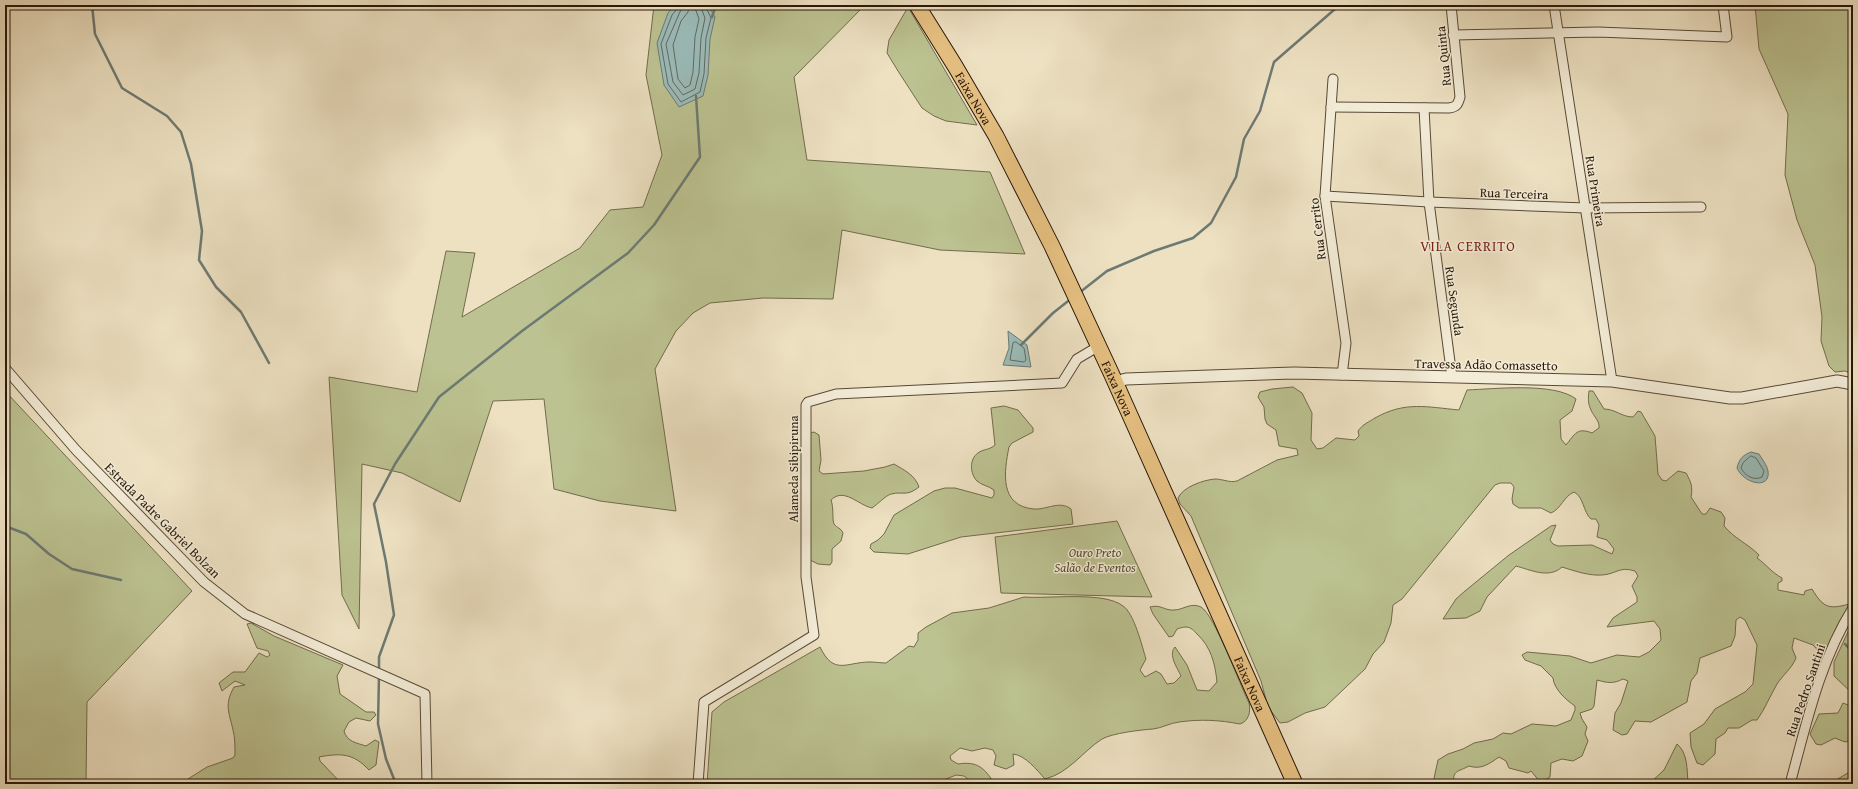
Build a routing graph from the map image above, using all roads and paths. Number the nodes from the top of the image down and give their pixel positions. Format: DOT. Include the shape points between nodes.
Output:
graph roads {
  1 [pos="917,5"];
  2 [pos="1451,5"];
  3 [pos="1554,5"];
  4 [pos="1723,5"];
  5 [pos="1559,34"];
  6 [pos="1453,35"];
  7 [pos="1333,79"];
  8 [pos="1331,107"];
  9 [pos="1424,108"];
  10 [pos="1326,196"];
  11 [pos="1429,202"];
  12 [pos="1701,207"];
  13 [pos="1586,208"];
  14 [pos="1099,346"];
  15 [pos="5,368"];
  16 [pos="1342,375"];
  17 [pos="1452,377"];
  18 [pos="1612,381"];
  19 [pos="1116,382"];
  20 [pos="1853,384"];
  21 [pos="1853,608"];
  22 [pos="427,784"];
  23 [pos="698,784"];
  24 [pos="1296,784"];
  25 [pos="1790,784"];
  1 -- 14 [label="highway, Faixa Nova" via="996,136 1049,239"];
  2 -- 6 [label="street, Rua Quinta"];
  3 -- 5 [label="street, Rua Primeira"];
  4 -- 5 [label="street" via="1728,37 1598,32"];
  5 -- 6 [label="street"];
  5 -- 13 [label="street, Rua Primeira"];
  6 -- 9 [label="street, Rua Quinta" via="1460,97 1458,104 1454,108"];
  7 -- 8 [label="street, Rua Cerrito"];
  8 -- 9 [label="street"];
  8 -- 10 [label="street, Rua Cerrito"];
  9 -- 11 [label="street, Rua Segunda"];
  10 -- 11 [label="street, Rua Terceira"];
  10 -- 16 [label="street, Rua Cerrito" via="1346,343"];
  11 -- 13 [label="street, Rua Terceira"];
  11 -- 17 [label="street, Rua Segunda"];
  12 -- 13 [label="street, Rua Terceira"];
  13 -- 18 [label="street, Rua Primeira"];
  14 -- 19 [label="highway, Faixa Nova"];
  14 -- 23 [label="street, Alameda Sibipiruna" via="1077,359 1062,383 836,394 808,402 805,471 806,577 814,635 704,702"];
  15 -- 22 [label="street, Estrada Padre Gabriel Bolzan" via="76,450 204,582 246,614 425,694"];
  16 -- 17 [label="street, Travessa Adão Comassetto"];
  16 -- 19 [label="street, Travessa Adão Comassetto" via="1294,373 1126,379"];
  17 -- 18 [label="street, Travessa Adão Comassetto"];
  18 -- 20 [label="street, Travessa Adão Comassetto" via="1730,398 1832,382"];
  19 -- 24 [label="highway, Faixa Nova"];
  21 -- 25 [label="street, Rua Pedro Santini" via="1831,650"];
}
